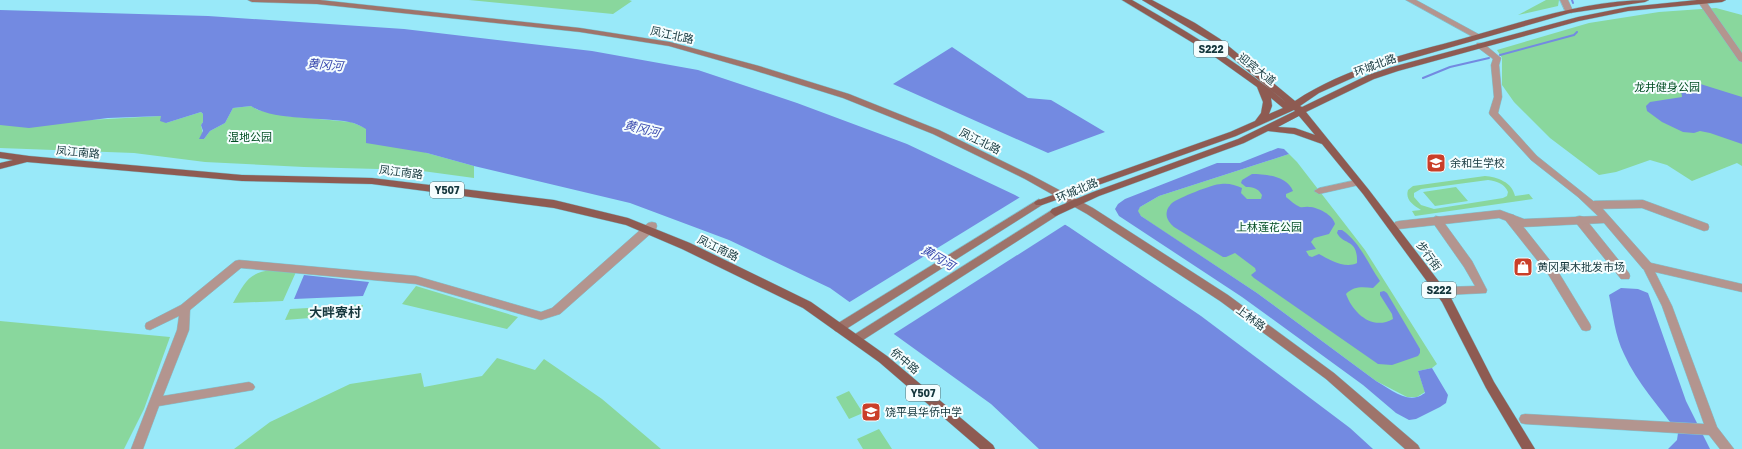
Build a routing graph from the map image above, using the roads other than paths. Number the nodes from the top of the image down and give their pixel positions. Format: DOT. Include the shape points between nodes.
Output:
graph roads {
  1 [pos="252,0"];
  2 [pos="1126,0"];
  3 [pos="1146,0"];
  4 [pos="1410,0"];
  5 [pos="1564,0"];
  6 [pos="1645,0"];
  7 [pos="1722,0"];
  8 [pos="1701,1"];
  9 [pos="1569,11"];
  10 [pos="1476,40"];
  11 [pos="1742,59"];
  12 [pos="1255,81"];
  13 [pos="1289,109"];
  14 [pos="1302,113"];
  15 [pos="1254,125"];
  16 [pos="1263,131"];
  17 [pos="1328,145"];
  18 [pos="0,155"];
  19 [pos="29,160"];
  20 [pos="0,166"];
  21 [pos="1356,183"];
  22 [pos="1320,191"];
  23 [pos="1062,195"];
  24 [pos="1076,203"];
  25 [pos="1594,205"];
  26 [pos="1510,218"];
  27 [pos="1607,219"];
  28 [pos="1436,220"];
  29 [pos="1580,220"];
  30 [pos="1398,225"];
  31 [pos="652,226"];
  32 [pos="1704,227"];
  33 [pos="1647,266"];
  34 [pos="1625,276"];
  35 [pos="1742,288"];
  36 [pos="1446,291"];
  37 [pos="185,308"];
  38 [pos="150,326"];
  39 [pos="839,328"];
  40 [pos="1586,328"];
  41 [pos="856,339"];
  42 [pos="249,387"];
  43 [pos="155,402"];
  44 [pos="1525,419"];
  45 [pos="1707,429"];
  46 [pos="137,449"];
  47 [pos="989,449"];
  48 [pos="1414,449"];
  49 [pos="1529,449"];
  50 [pos="1728,449"];
  1 -- 23 [label="main road, 凤江北路" via="332,4 580,30 670,44 846,96 936,132"];
  2 -- 12 [label="main road, 迎宾大道 / S222" via="1188,34"];
  3 -- 14 [label="main road, 迎宾大道 / S222" via="1217,41 1287,96"];
  4 -- 10 [label="street"];
  5 -- 9 [label="street"];
  6 -- 9 [label="main road, 环城北路"];
  7 -- 8 [label="main road, 环城北路"];
  8 -- 10 [label="main road, 环城北路" via="1628,9"];
  8 -- 11 [label="street"];
  9 -- 10 [label="main road, 环城北路"];
  10 -- 13 [label="main road, 环城北路" via="1365,69 1316,92"];
  10 -- 14 [label="main road, 环城北路" via="1372,77"];
  10 -- 25 [label="street" via="1497,58 1495,65 1498,97 1493,113 1534,158"];
  12 -- 13 [label="main road, 迎宾大道 / S222"];
  12 -- 15 [label="main road" via="1265,93 1269,105 1264,116"];
  13 -- 15 [label="main road, 环城北路"];
  14 -- 16 [label="main road, 环城北路"];
  14 -- 17 [label="main road, 步行街 / S222"];
  15 -- 23 [label="main road, 环城北路"];
  16 -- 17 [label="main road" via="1295,131 1313,136"];
  16 -- 24 [label="main road, 环城北路"];
  17 -- 49 [label="main road, 步行街 / S222" via="1446,299 1490,385"];
  18 -- 19 [label="main road, 凤江南路 / Y507"];
  19 -- 20 [label="main road, 凤江南路 / Y507"];
  19 -- 39 [label="main road, 凤江南路 / Y507" via="242,178 372,181 554,204 628,222 686,246 807,305"];
  21 -- 22 [label="street"];
  23 -- 24 [label="main road, 凤江北路"];
  23 -- 39 [label="main road, 环城北路" via="1038,203"];
  24 -- 41 [label="main road, 环城北路" via="1055,212"];
  24 -- 48 [label="main road, 上林路" via="1236,307 1330,376"];
  25 -- 27 [label="street"];
  25 -- 32 [label="street" via="1643,204"];
  26 -- 28 [label="street" via="1500,214"];
  26 -- 29 [label="street" via="1523,223"];
  26 -- 40 [label="street" via="1552,271"];
  27 -- 29 [label="street"];
  27 -- 33 [label="street"];
  28 -- 30 [label="street"];
  28 -- 36 [label="street" via="1468,264 1482,290"];
  29 -- 34 [label="street"];
  31 -- 37 [label="street" via="556,311 541,316 416,280 239,264"];
  33 -- 35 [label="street"];
  33 -- 45 [label="street" via="1667,306"];
  37 -- 38 [label="street"];
  37 -- 43 [label="street" via="184,327"];
  39 -- 41 [label="main road, 侨中路 / Y507"];
  41 -- 47 [label="main road, 侨中路 / Y507"];
  42 -- 43 [label="street"];
  43 -- 46 [label="street"];
  44 -- 45 [label="street"];
  45 -- 50 [label="street"];
}
